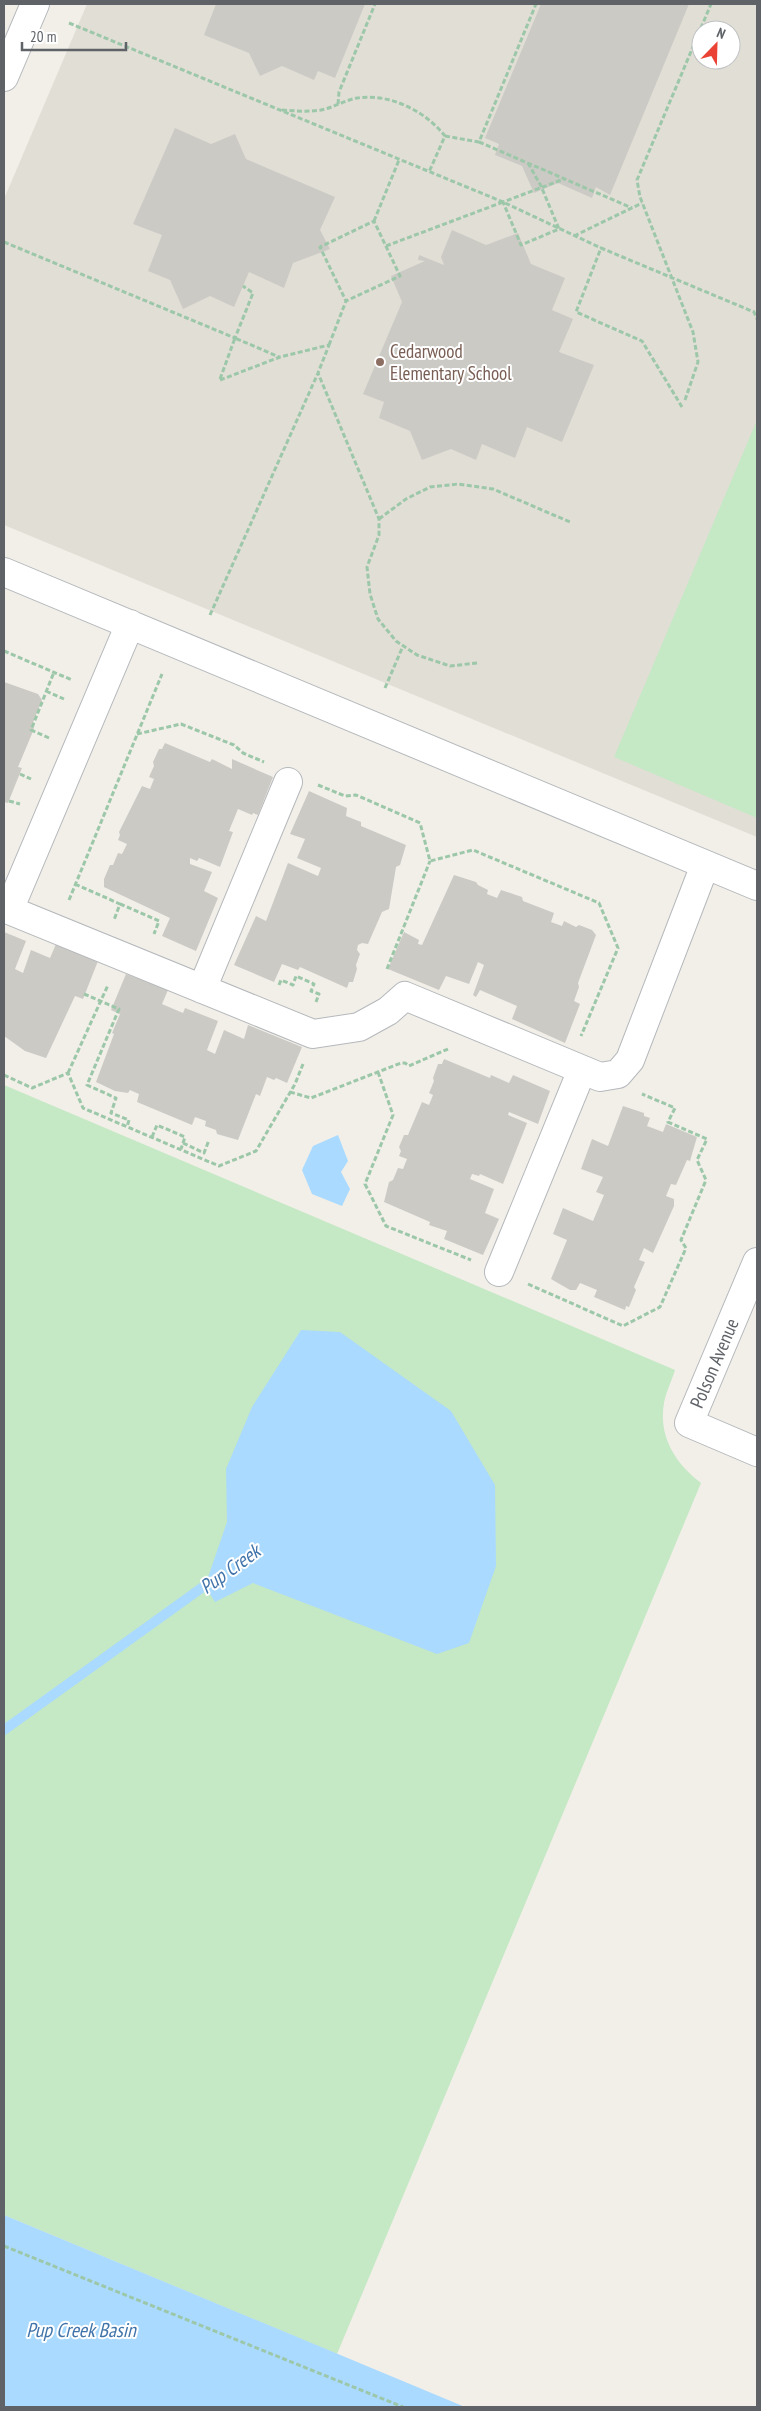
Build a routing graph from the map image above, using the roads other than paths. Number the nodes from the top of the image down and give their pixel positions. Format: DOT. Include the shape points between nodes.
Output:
graph roads {
  1 [pos="35,4"];
  2 [pos="4,78"];
  3 [pos="4,572"];
  4 [pos="130,624"];
  5 [pos="299,782"];
  6 [pos="705,865"];
  7 [pos="757,886"];
  8 [pos="6,909"];
  9 [pos="202,989"];
  10 [pos="582,1070"];
  11 [pos="757,1262"];
  12 [pos="499,1272"];
  13 [pos="757,1452"];
  1 -- 2 [label="street"];
  3 -- 4 [label="street"];
  4 -- 6 [label="street"];
  4 -- 8 [label="street"];
  5 -- 9 [label="street"];
  6 -- 7 [label="street"];
  6 -- 10 [label="street" via="630,1060 618,1074 600,1077"];
  8 -- 9 [label="street"];
  9 -- 10 [label="street" via="313,1034 359,1027 388,1011 405,996"];
  10 -- 12 [label="street"];
  11 -- 13 [label="street, Polson Avenue" via="689,1423"];
}
